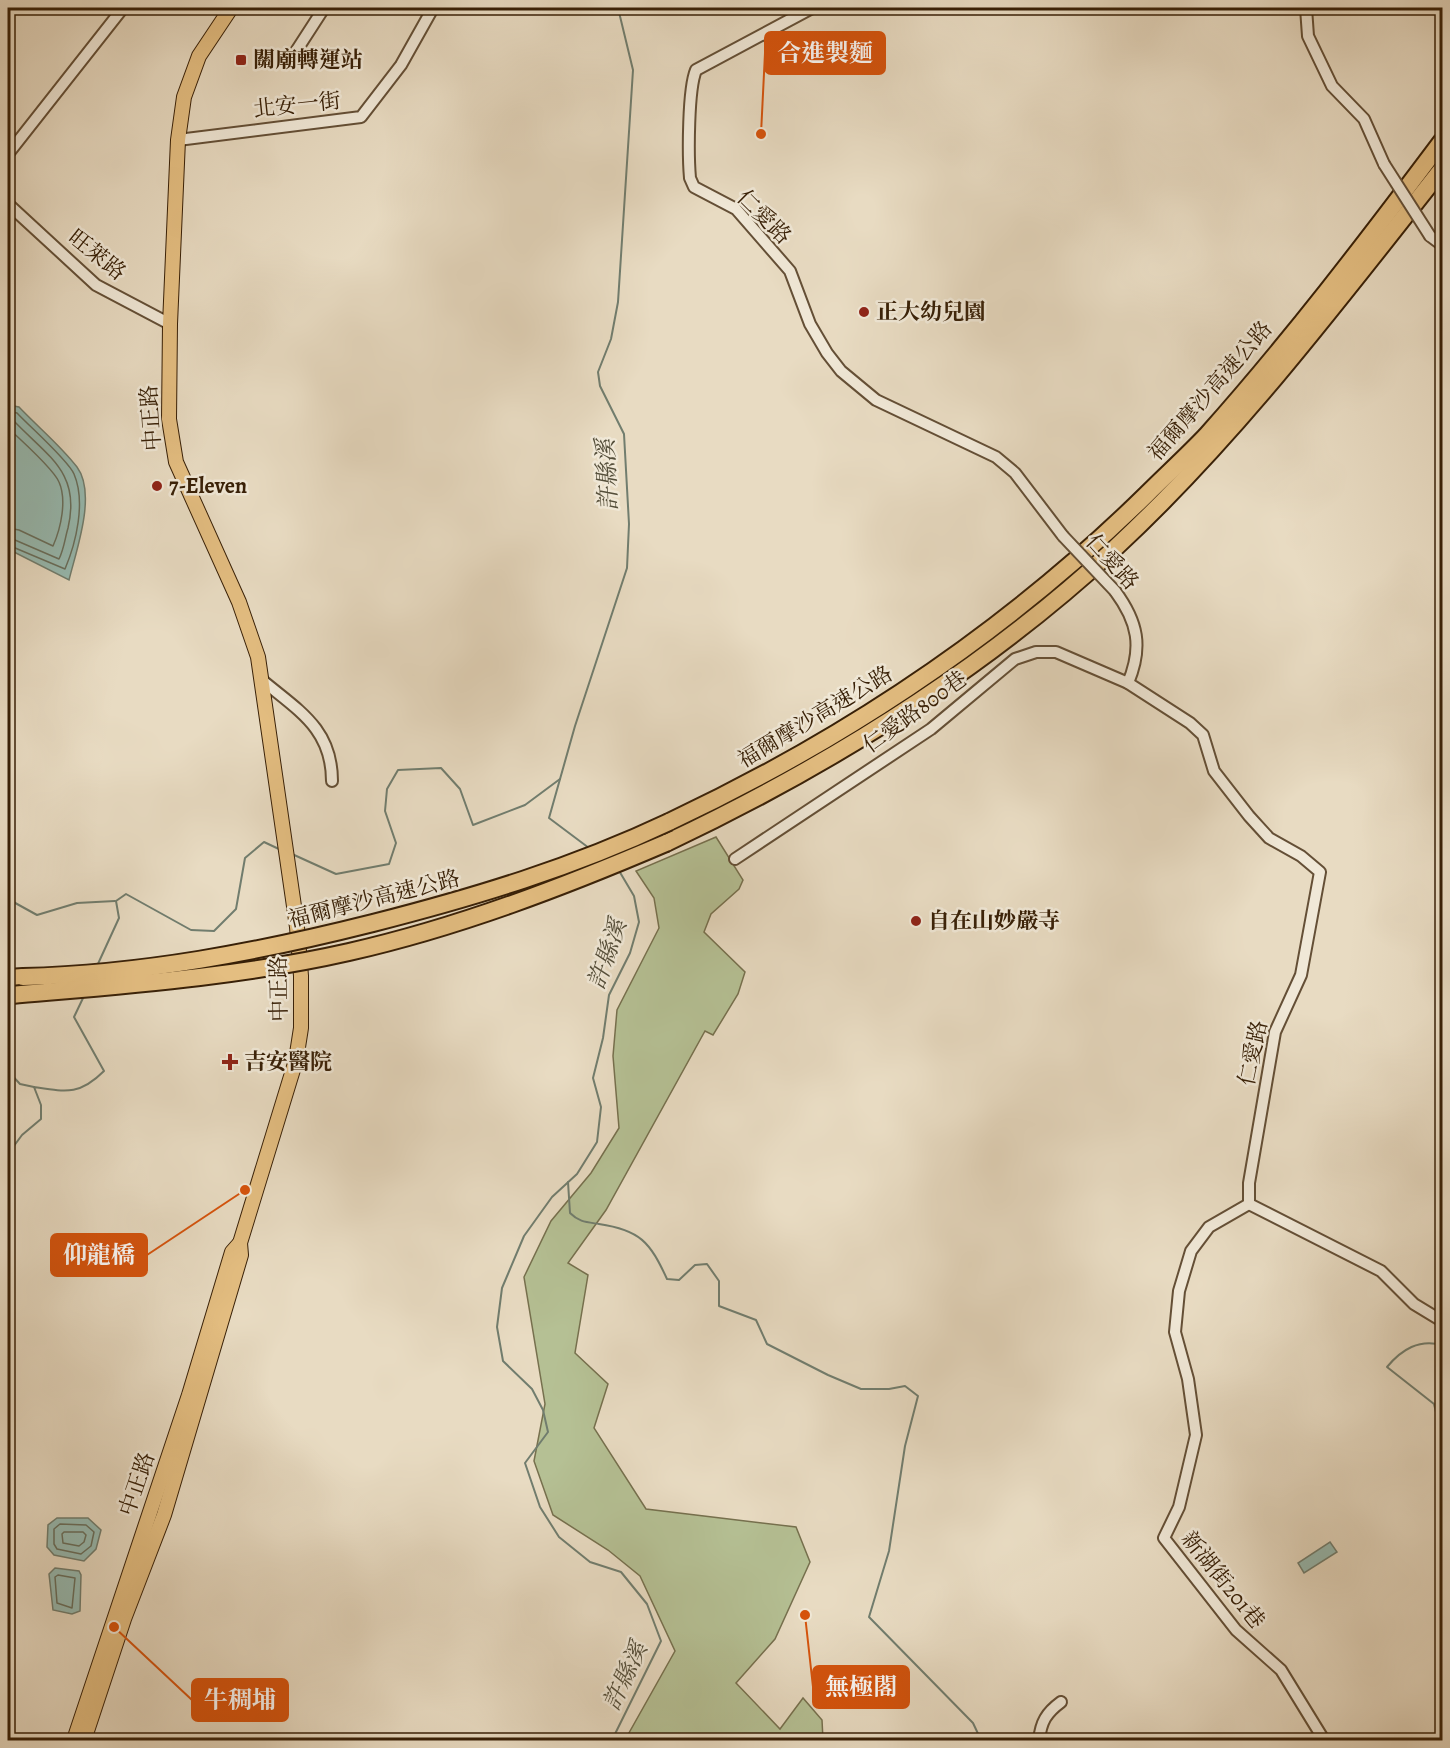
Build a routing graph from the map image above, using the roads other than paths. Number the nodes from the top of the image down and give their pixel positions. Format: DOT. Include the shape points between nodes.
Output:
graph roads {
  1 [pos="120,8"];
  2 [pos="231,8"];
  3 [pos="324,8"];
  4 [pos="433,8"];
  5 [pos="812,8"];
  6 [pos="1306,8"];
  7 [pos="291,59"];
  8 [pos="178,140"];
  9 [pos="1443,141"];
  10 [pos="8,154"];
  11 [pos="1443,169"];
  12 [pos="8,204"];
  13 [pos="1443,245"];
  14 [pos="170,324"];
  15 [pos="262,681"];
  16 [pos="1128,683"];
  17 [pos="332,781"];
  18 [pos="735,859"];
  19 [pos="15,977"];
  20 [pos="10,995"];
  21 [pos="1249,1204"];
  22 [pos="240,1243"];
  23 [pos="1443,1320"];
  24 [pos="1061,1702"];
  25 [pos="74,1740"];
  26 [pos="84,1740"];
  27 [pos="1039,1740"];
  28 [pos="1324,1740"];
  1 -- 10 [label="street"];
  2 -- 8 [label="main road, 中正路" via="208,40 191,74"];
  3 -- 7 [label="street"];
  4 -- 8 [label="street, 北安一街" via="401,65 361,117"];
  5 -- 16 [label="street, 仁愛路, bridge" via="696,70 691,102 690,178 694,187 735,209 789,271 810,324 841,371 876,400 996,457 1015,473 1063,536 1129,610 1136,632 1134,668"];
  6 -- 13 [label="street, bridge" via="1308,36 1332,86 1364,119 1384,164 1430,236"];
  8 -- 14 [label="main road, 中正路"];
  9 -- 19 [label="highway, 福爾摩沙高速公路, bridge" via="1364,245 1205,436 1096,544 992,630 862,720 744,787 607,851 474,898 291,944 179,964"];
  11 -- 20 [label="highway, 福爾摩沙高速公路, bridge" via="1296,355 1218,444 1114,549 1029,621 914,705 793,779 666,843 484,915 349,952 201,977"];
  12 -- 14 [label="street, 旺萊路" via="96,285"];
  14 -- 15 [label="main road, 中正路" via="169,419 176,462 246,619"];
  15 -- 17 [label="street" via="310,719 332,761"];
  15 -- 22 [label="main road, 中正路" via="294,905 302,996 299,1044"];
  16 -- 18 [label="street, 仁愛路800巷" via="1056,652 1036,652 1016,659 931,729"];
  16 -- 21 [label="street, 仁愛路" via="1203,735 1214,771 1249,816 1269,838 1320,872 1301,975 1275,1032 1252,1162"];
  21 -- 23 [label="street" via="1381,1271 1414,1304"];
  21 -- 28 [label="street, 新湖街201巷" via="1209,1227 1191,1251 1179,1290 1175,1332 1188,1379 1196,1435 1179,1507 1164,1538 1236,1630 1281,1670"];
  22 -- 25 [label="main road, 中正路" via="232,1252 189,1395"];
  22 -- 26 [label="main road, 中正路" via="241,1255 164,1515"];
  24 -- 27 [label="street" via="1048,1712"];
}
